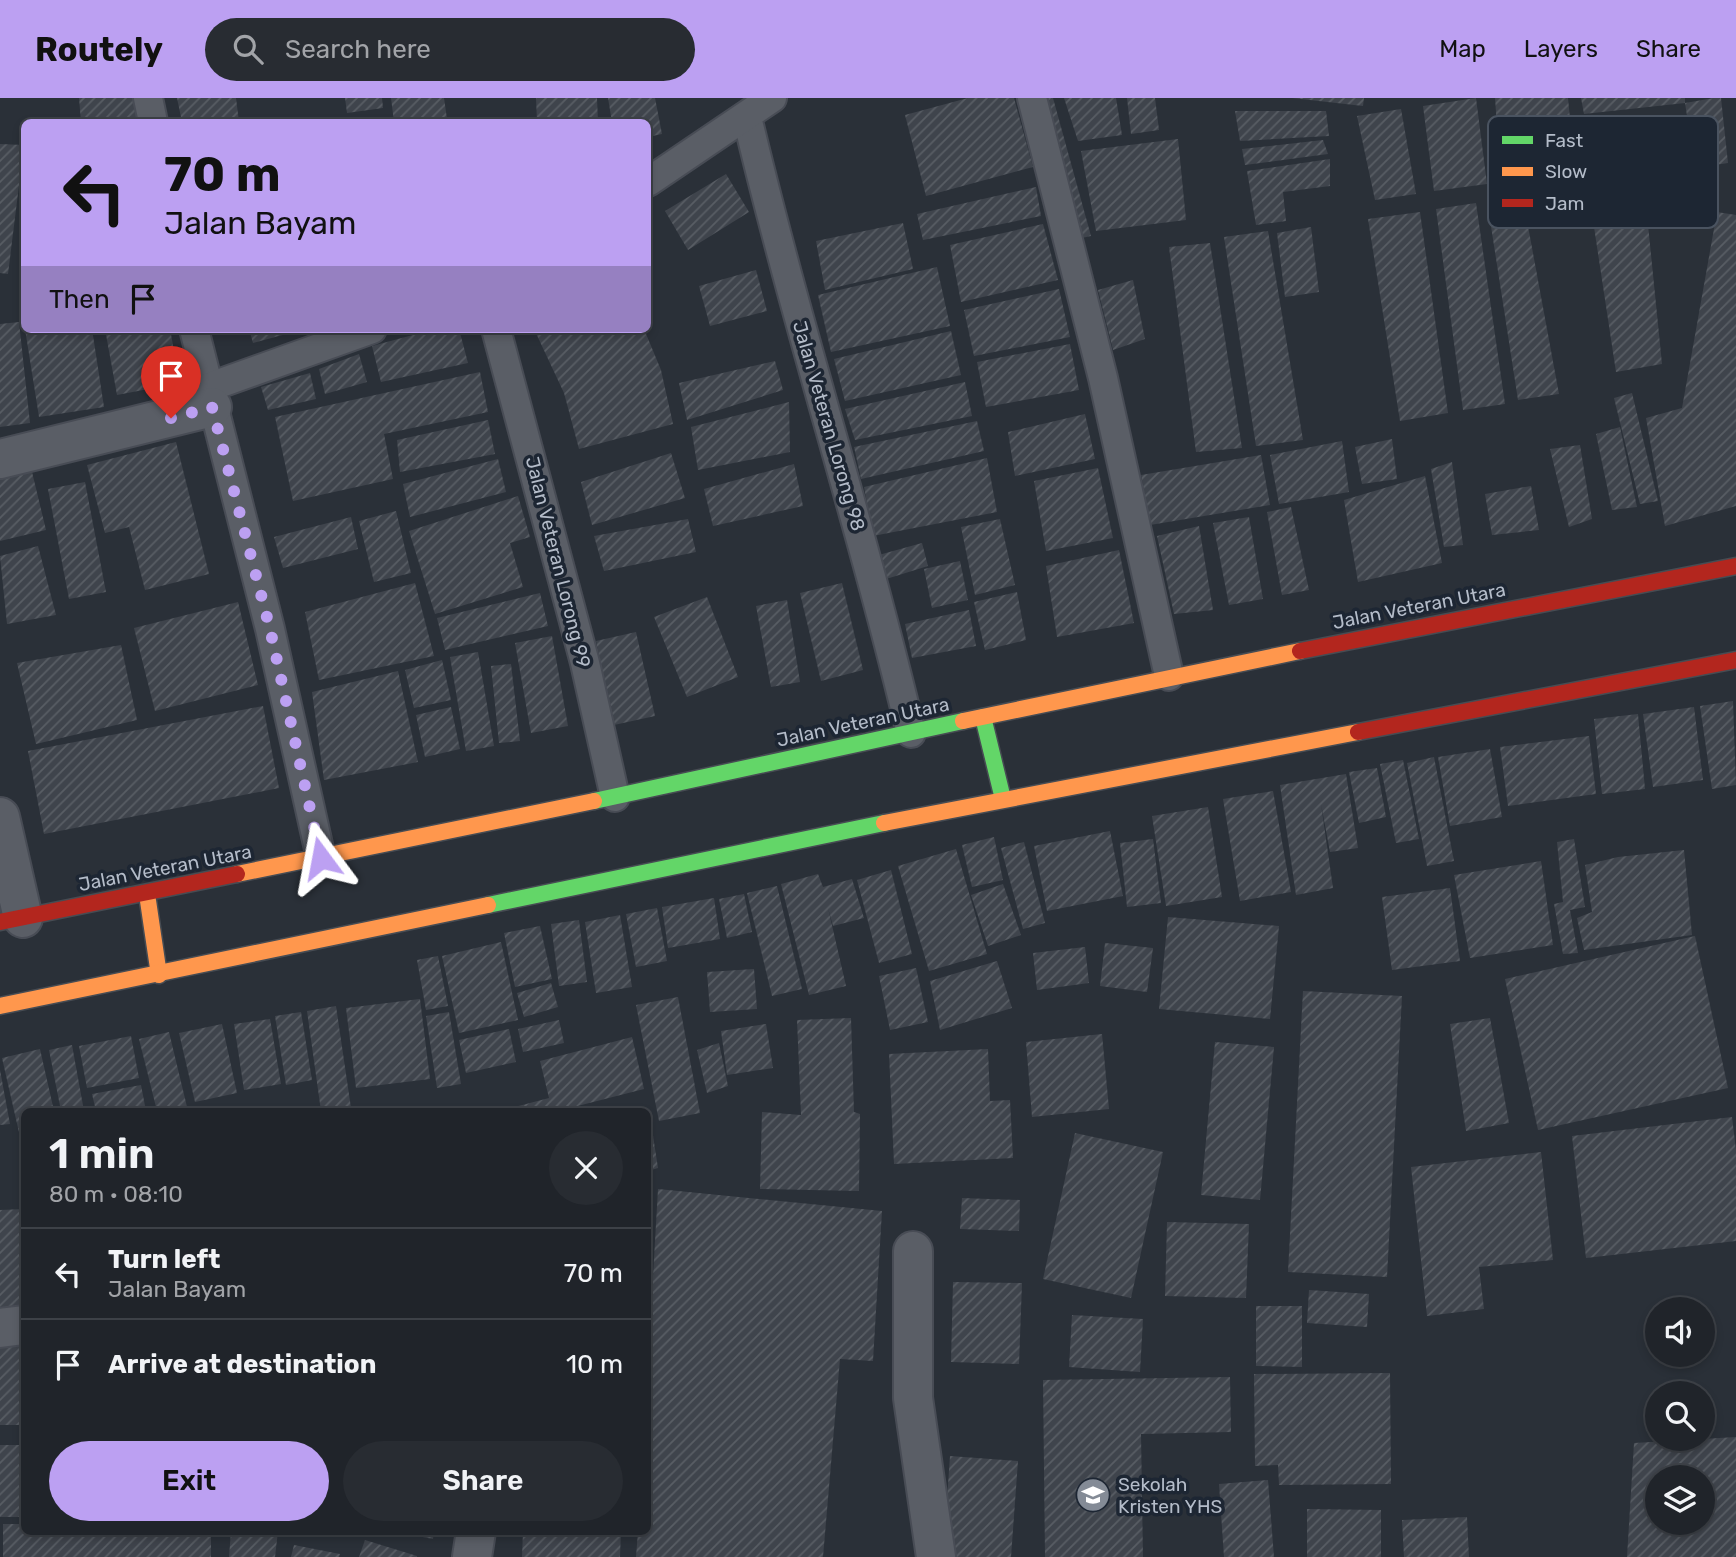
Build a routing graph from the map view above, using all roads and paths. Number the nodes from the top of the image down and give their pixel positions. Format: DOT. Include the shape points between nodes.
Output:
graph roads {
  1 [pos="148,98"];
  2 [pos="772,98"];
  3 [pos="1032,98"];
  4 [pos="747,117"];
  5 [pos="152,119"];
  6 [pos="651,180"];
  7 [pos="195,333"];
  8 [pos="362,333"];
  9 [pos="497,333"];
  10 [pos="210,397"];
  11 [pos="0,459"];
  12 [pos="1736,566"];
  13 [pos="1736,660"];
  14 [pos="1169,676"];
  15 [pos="983,717"];
  16 [pos="911,733"];
  17 [pos="615,797"];
  18 [pos="1003,799"];
  19 [pos="0,817"];
  20 [pos="321,858"];
  21 [pos="147,894"];
  22 [pos="11,920"];
  23 [pos="159,975"];
  24 [pos="0,1006"];
  25 [pos="913,1251"];
  26 [pos="21,1325"];
  27 [pos="0,1328"];
  28 [pos="475,1535"];
  29 [pos="472,1557"];
  30 [pos="936,1557"];
  1 -- 5 [label="lane"];
  2 -- 4 [label="lane"];
  3 -- 14 [label="lane" via="1103,378"];
  4 -- 6 [label="lane"];
  4 -- 16 [label="lane, Jalan Veteran Lorong 98"];
  7 -- 10 [label="lane"];
  8 -- 10 [label="lane"];
  9 -- 17 [label="lane, Jalan Veteran Lorong 99" via="585,663"];
  10 -- 11 [label="street"];
  10 -- 20 [label="lane" via="270,629"];
  12 -- 14 [label="highway, Jalan Veteran Utara"];
  13 -- 18 [label="highway"];
  14 -- 15 [label="highway, Jalan Veteran Utara"];
  15 -- 16 [label="highway, Jalan Veteran Utara"];
  15 -- 18 [label="highway"];
  16 -- 17 [label="highway, Jalan Veteran Utara"];
  17 -- 20 [label="highway, Jalan Veteran Utara"];
  18 -- 23 [label="highway"];
  19 -- 22 [label="street"];
  20 -- 21 [label="highway, Jalan Veteran Utara"];
  21 -- 22 [label="highway, Jalan Veteran Utara"];
  21 -- 23 [label="highway"];
  23 -- 24 [label="highway"];
  25 -- 30 [label="street" via="913,1398"];
  26 -- 27 [label="street"];
  28 -- 29 [label="street"];
}
